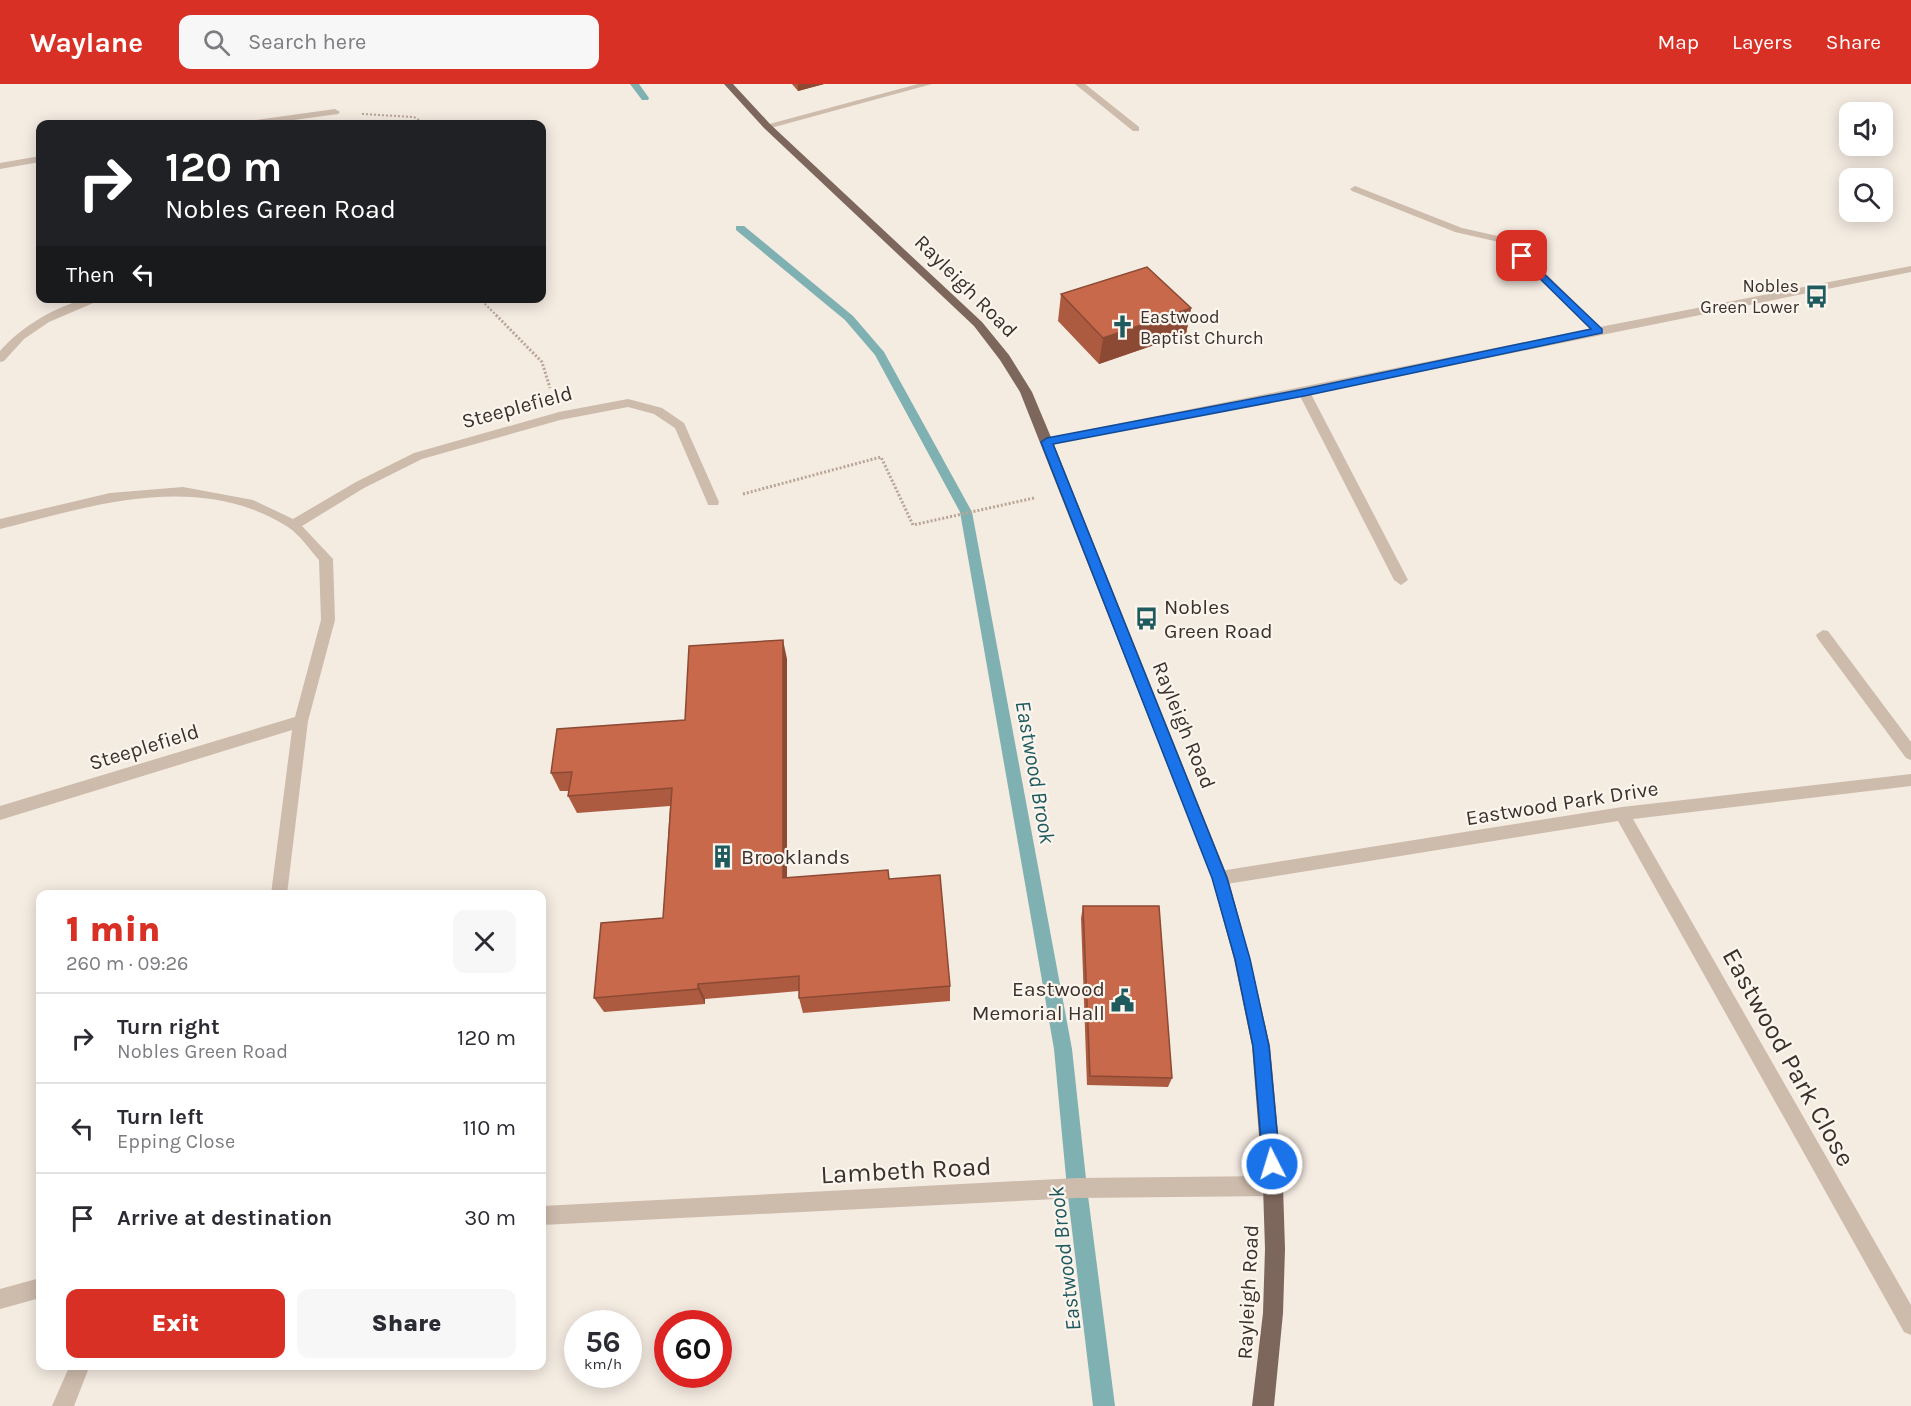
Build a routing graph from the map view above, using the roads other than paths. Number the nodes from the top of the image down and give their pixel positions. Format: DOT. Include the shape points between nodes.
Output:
graph roads {
  1 [pos="728,84"];
  2 [pos="928,84"];
  3 [pos="1080,84"];
  4 [pos="335,112"];
  5 [pos="278,120"];
  6 [pos="767,126"];
  7 [pos="1136,129"];
  8 [pos="36,160"];
  9 [pos="0,166"];
  10 [pos="1355,189"];
  11 [pos="1908,273"];
  12 [pos="81,303"];
  13 [pos="1598,331"];
  14 [pos="0,358"];
  15 [pos="1304,392"];
  16 [pos="1047,442"];
  17 [pos="713,502"];
  18 [pos="0,524"];
  19 [pos="294,525"];
  20 [pos="1401,580"];
  21 [pos="1823,635"];
  22 [pos="301,721"];
  23 [pos="1911,754"];
  24 [pos="1911,780"];
  25 [pos="0,813"];
  26 [pos="1622,814"];
  27 [pos="1220,878"];
  28 [pos="280,890"];
  29 [pos="1274,1186"];
  30 [pos="546,1216"];
  31 [pos="36,1289"];
  32 [pos="0,1299"];
  33 [pos="1911,1325"];
  34 [pos="78,1370"];
  35 [pos="63,1406"];
  36 [pos="1263,1406"];
  1 -- 6 [label="main road, Rayleigh Road"];
  2 -- 6 [label="street"];
  3 -- 7 [label="street"];
  4 -- 5 [label="street"];
  6 -- 16 [label="main road, Rayleigh Road" via="978,324 1026,392"];
  8 -- 9 [label="street"];
  10 -- 13 [label="street" via="1459,230 1507,241"];
  11 -- 13 [label="street"];
  12 -- 14 [label="street" via="14,340"];
  13 -- 15 [label="street"];
  15 -- 16 [label="street"];
  15 -- 20 [label="street"];
  16 -- 27 [label="main road, Rayleigh Road"];
  17 -- 19 [label="street, Steeplefield" via="680,426 658,411 628,403 560,416 417,456"];
  18 -- 19 [label="street" via="110,497 183,491 248,503"];
  19 -- 22 [label="street" via="326,560 328,610"];
  21 -- 23 [label="street"];
  22 -- 25 [label="street, Steeplefield"];
  22 -- 28 [label="street"];
  24 -- 26 [label="street, Eastwood Park Drive"];
  26 -- 27 [label="street, Eastwood Park Drive"];
  26 -- 33 [label="street, Eastwood Park Close"];
  27 -- 29 [label="main road, Rayleigh Road" via="1261,1046"];
  29 -- 30 [label="street, Lambeth Road" via="1077,1188"];
  29 -- 36 [label="main road, Rayleigh Road" via="1273,1313"];
  31 -- 32 [label="street"];
  34 -- 35 [label="street"];
}
